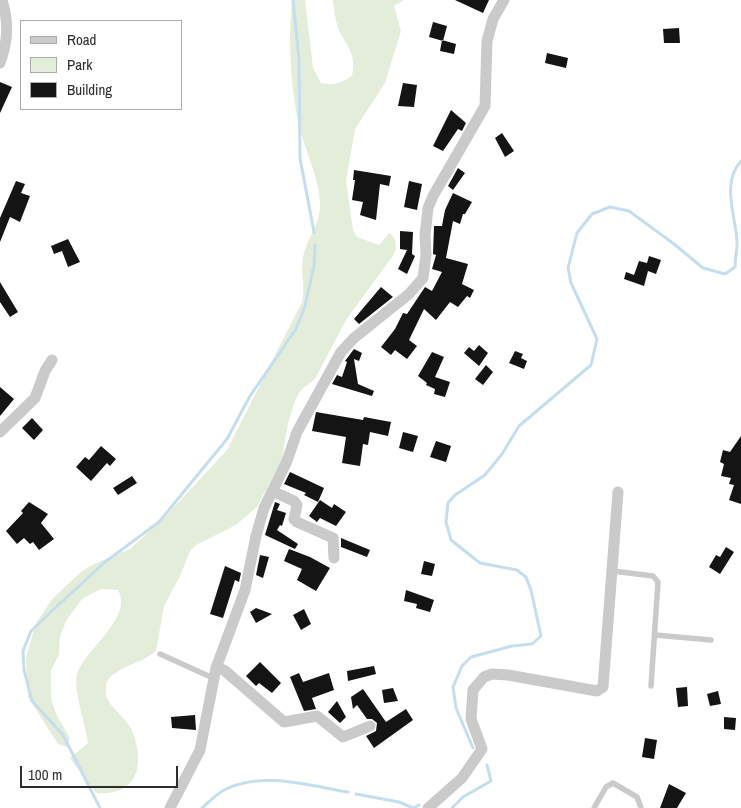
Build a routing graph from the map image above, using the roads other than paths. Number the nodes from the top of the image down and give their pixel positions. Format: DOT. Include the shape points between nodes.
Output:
graph roads {
  1 [pos="2,0"];
  2 [pos="504,0"];
  3 [pos="0,63"];
  4 [pos="52,360"];
  5 [pos="0,432"];
  6 [pos="272,491"];
  7 [pos="618,492"];
  8 [pos="334,558"];
  9 [pos="613,571"];
  10 [pos="655,635"];
  11 [pos="711,640"];
  12 [pos="160,654"];
  13 [pos="214,673"];
  14 [pos="651,686"];
  15 [pos="370,726"];
  16 [pos="170,808"];
  17 [pos="428,808"];
  18 [pos="594,808"];
  19 [pos="641,808"];
  1 -- 3 [label="street" via="8,30"];
  2 -- 6 [label="street" via="493,19 487,41 486,106 428,208 423,278 410,294 341,352 297,432"];
  4 -- 5 [label="street" via="44,371 35,398"];
  6 -- 8 [label="street" via="294,501 297,505 294,519 297,522 333,538"];
  6 -- 13 [label="street" via="256,533 245,590"];
  7 -- 9 [label="street"];
  9 -- 10 [label="lane" via="653,576 658,582"];
  9 -- 17 [label="street" via="603,687 600,691 508,675 484,677 473,690 471,719 482,749 462,778"];
  10 -- 11 [label="lane"];
  10 -- 14 [label="lane"];
  12 -- 13 [label="lane"];
  13 -- 15 [label="street" via="224,670 284,722 317,716 343,737"];
  13 -- 16 [label="street" via="200,750"];
  18 -- 19 [label="lane" via="606,788 613,783 637,797"];
}
